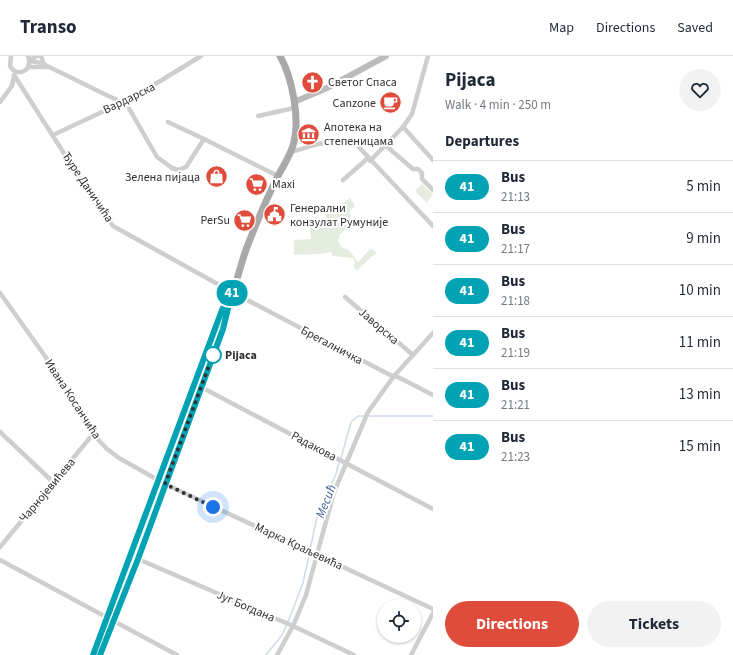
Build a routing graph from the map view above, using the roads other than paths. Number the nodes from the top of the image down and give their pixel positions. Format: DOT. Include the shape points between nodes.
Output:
graph roads {
  1 [pos="11,56"];
  2 [pos="37,56"];
  3 [pos="41,56"];
  4 [pos="201,56"];
  5 [pos="280,56"];
  6 [pos="386,56"];
  7 [pos="428,56"];
  8 [pos="29,59"];
  9 [pos="46,66"];
  10 [pos="29,67"];
  11 [pos="12,69"];
  12 [pos="23,72"];
  13 [pos="14,75"];
  14 [pos="20,85"];
  15 [pos="10,89"];
  16 [pos="0,102"];
  17 [pos="122,102"];
  18 [pos="294,105"];
  19 [pos="258,116"];
  20 [pos="168,122"];
  21 [pos="403,127"];
  22 [pos="53,135"];
  23 [pos="204,139"];
  24 [pos="385,145"];
  25 [pos="291,152"];
  26 [pos="369,159"];
  27 [pos="433,160"];
  28 [pos="278,176"];
  29 [pos="343,180"];
  30 [pos="433,190"];
  31 [pos="433,226"];
  32 [pos="232,292"];
  33 [pos="0,293"];
  34 [pos="345,297"];
  35 [pos="433,333"];
  36 [pos="413,355"];
  37 [pos="394,376"];
  38 [pos="194,384"];
  39 [pos="201,387"];
  40 [pos="433,395"];
  41 [pos="0,432"];
  42 [pos="94,434"];
  43 [pos="345,462"];
  44 [pos="157,480"];
  45 [pos="53,482"];
  46 [pos="165,484"];
  47 [pos="433,509"];
  48 [pos="0,546"];
  49 [pos="314,553"];
  50 [pos="138,559"];
  51 [pos="0,560"];
  52 [pos="433,609"];
  53 [pos="433,613"];
  54 [pos="106,617"];
  55 [pos="114,621"];
  56 [pos="292,625"];
  57 [pos="93,655"];
  58 [pos="100,655"];
  59 [pos="177,655"];
  60 [pos="277,655"];
  61 [pos="354,655"];
  62 [pos="411,655"];
  1 -- 11 [label="street, Ђуре Даничића" via="9,63"];
  2 -- 8 [label="street"];
  3 -- 9 [label="street"];
  4 -- 17 [label="street, Вардарска"];
  5 -- 18 [label="main road" via="291,83"];
  6 -- 18 [label="main road"];
  7 -- 21 [label="street" via="415,108"];
  8 -- 9 [label="street"];
  8 -- 10 [label="street"];
  9 -- 10 [label="street"];
  9 -- 17 [label="street"];
  10 -- 12 [label="street"];
  11 -- 12 [label="street"];
  11 -- 13 [label="street, Ђуре Даничића"];
  12 -- 14 [label="street"];
  13 -- 14 [label="street, Ђуре Даничића"];
  13 -- 15 [label="street"];
  14 -- 15 [label="street"];
  14 -- 22 [label="street, Ђуре Даничића"];
  15 -- 16 [label="street"];
  17 -- 22 [label="street, Вардарска"];
  17 -- 23 [label="street" via="129,108 158,157 172,168 182,170 187,166"];
  18 -- 19 [label="street"];
  18 -- 25 [label="main road" via="295,137"];
  20 -- 23 [label="street"];
  21 -- 24 [label="street"];
  21 -- 27 [label="street"];
  22 -- 32 [label="street, Ђуре Даничића" via="110,222"];
  23 -- 28 [label="street"];
  24 -- 26 [label="street"];
  24 -- 30 [label="street" via="413,169 418,169 422,173 422,179"];
  25 -- 26 [label="street" via="349,140"];
  25 -- 28 [label="main road"];
  26 -- 29 [label="street"];
  26 -- 31 [label="street"];
  28 -- 32 [label="main road" via="247,247"];
  32 -- 37 [label="street, Брегалничка"];
  32 -- 38 [label="main road" via="222,310"];
  32 -- 39 [label="main road" via="228,313"];
  33 -- 42 [label="street, Ивана Косанчића" via="45,356"];
  34 -- 36 [label="street, Јаворска"];
  35 -- 36 [label="street"];
  36 -- 37 [label="street"];
  37 -- 40 [label="street, Брегалничка"];
  37 -- 43 [label="street" via="368,412"];
  38 -- 39 [label="street, Радакова"];
  38 -- 44 [label="main road"];
  39 -- 43 [label="street, Радакова"];
  39 -- 46 [label="main road"];
  41 -- 45 [label="street"];
  42 -- 44 [label="street, Ивана Косанчића" via="119,458"];
  42 -- 45 [label="street, Чарнојевићева"];
  43 -- 47 [label="street, Радакова"];
  43 -- 49 [label="street"];
  44 -- 46 [label="street, Ивана Косанчића"];
  44 -- 54 [label="main road"];
  45 -- 48 [label="street, Чарнојевићева"];
  46 -- 49 [label="street, Марка Краљевића"];
  46 -- 50 [label="main road"];
  49 -- 52 [label="street, Марка Краљевића"];
  49 -- 56 [label="street" via="306,594"];
  50 -- 55 [label="main road"];
  50 -- 56 [label="street, Југ Богдана"];
  51 -- 54 [label="street"];
  53 -- 62 [label="street"];
  54 -- 55 [label="street"];
  54 -- 57 [label="main road"];
  55 -- 58 [label="main road"];
  55 -- 59 [label="street"];
  56 -- 60 [label="street"];
  56 -- 61 [label="street, Југ Богдана"];
}
